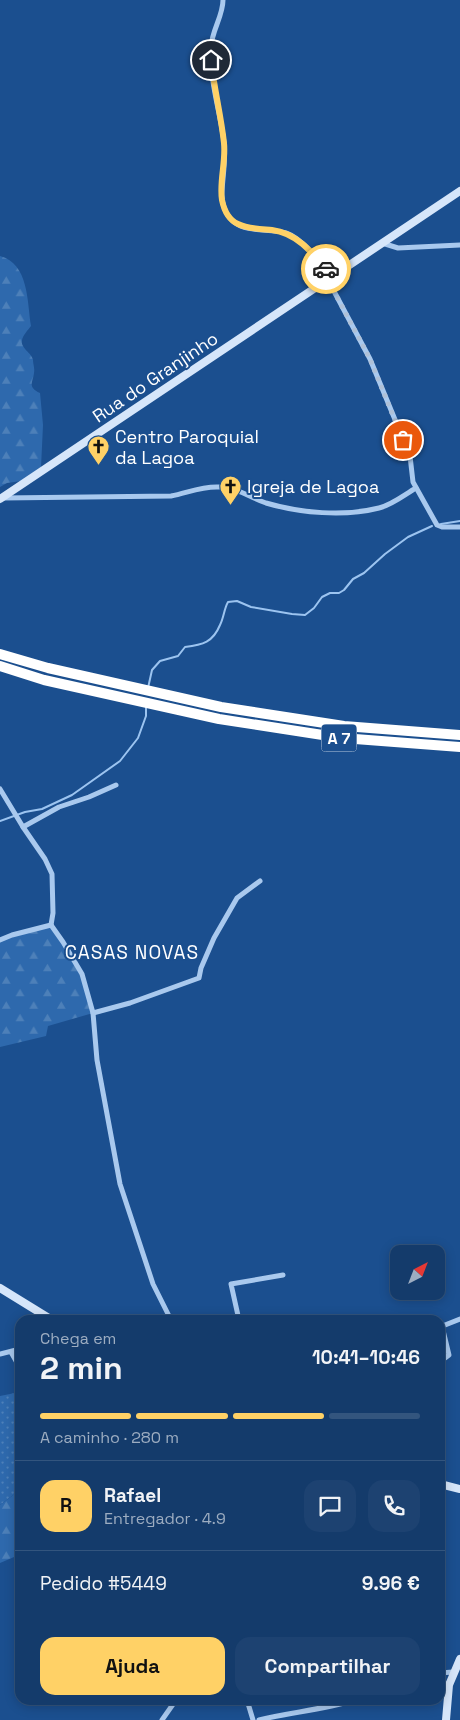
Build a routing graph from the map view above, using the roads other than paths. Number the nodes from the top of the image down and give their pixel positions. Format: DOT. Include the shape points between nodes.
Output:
graph roads {
  1 [pos="223,0"];
  2 [pos="460,191"];
  3 [pos="382,243"];
  4 [pos="460,244"];
  5 [pos="330,278"];
  6 [pos="416,488"];
  7 [pos="1,499"];
  8 [pos="460,527"];
  9 [pos="0,654"];
  10 [pos="0,666"];
  11 [pos="460,736"];
  12 [pos="460,747"];
  13 [pos="116,785"];
  14 [pos="0,789"];
  15 [pos="23,827"];
  16 [pos="260,880"];
  17 [pos="51,925"];
  18 [pos="0,940"];
  19 [pos="93,1013"];
  20 [pos="283,1275"];
  21 [pos="0,1288"];
  22 [pos="43,1315"];
  23 [pos="168,1315"];
  24 [pos="238,1315"];
  25 [pos="460,1319"];
  26 [pos="445,1325"];
  27 [pos="445,1340"];
  28 [pos="15,1351"];
  29 [pos="11,1352"];
  30 [pos="0,1354"];
  31 [pos="445,1358"];
  32 [pos="15,1359"];
  33 [pos="445,1485"];
  34 [pos="460,1489"];
  35 [pos="459,1662"];
  36 [pos="453,1672"];
  37 [pos="445,1673"];
  38 [pos="445,1684"];
  39 [pos="449,1685"];
  40 [pos="172,1705"];
  41 [pos="249,1705"];
  42 [pos="340,1705"];
  43 [pos="162,1720"];
  44 [pos="254,1720"];
  45 [pos="260,1720"];
  46 [pos="446,1720"];
  1 -- 5 [label="street" via="211,53 224,143 222,201 233,221 241,226 291,235 321,263"];
  2 -- 3 [label="street, Rua do Granjinho"];
  3 -- 4 [label="street" via="398,248"];
  3 -- 5 [label="street, Rua do Granjinho"];
  5 -- 6 [label="street" via="370,359 410,456"];
  5 -- 7 [label="street, Rua do Granjinho"];
  6 -- 7 [label="street" via="379,508 336,514 266,503 245,492 220,487 171,496"];
  6 -- 8 [label="street" via="438,525 442,528"];
  9 -- 11 [label="highway, A 7" via="220,708 344,726"];
  10 -- 12 [label="highway, A 7" via="44,680 219,719 342,738"];
  13 -- 15 [label="street" via="59,807"];
  14 -- 15 [label="street"];
  15 -- 17 [label="street" via="52,874"];
  16 -- 19 [label="street" via="237,898 214,938 199,978"];
  17 -- 18 [label="street"];
  17 -- 19 [label="street" via="82,974"];
  19 -- 23 [label="street" via="120,1184 153,1284"];
  20 -- 24 [label="street" via="231,1284"];
  21 -- 22 [label="street"];
  25 -- 26 [label="street"];
  27 -- 31 [label="street" via="449,1355"];
  28 -- 29 [label="street"];
  29 -- 30 [label="street"];
  29 -- 32 [label="street"];
  33 -- 34 [label="street"];
  35 -- 36 [label="street"];
  36 -- 37 [label="street"];
  36 -- 39 [label="street"];
  38 -- 39 [label="street"];
  39 -- 46 [label="street"];
  40 -- 43 [label="street"];
  41 -- 44 [label="street"];
  42 -- 45 [label="street"];
}
